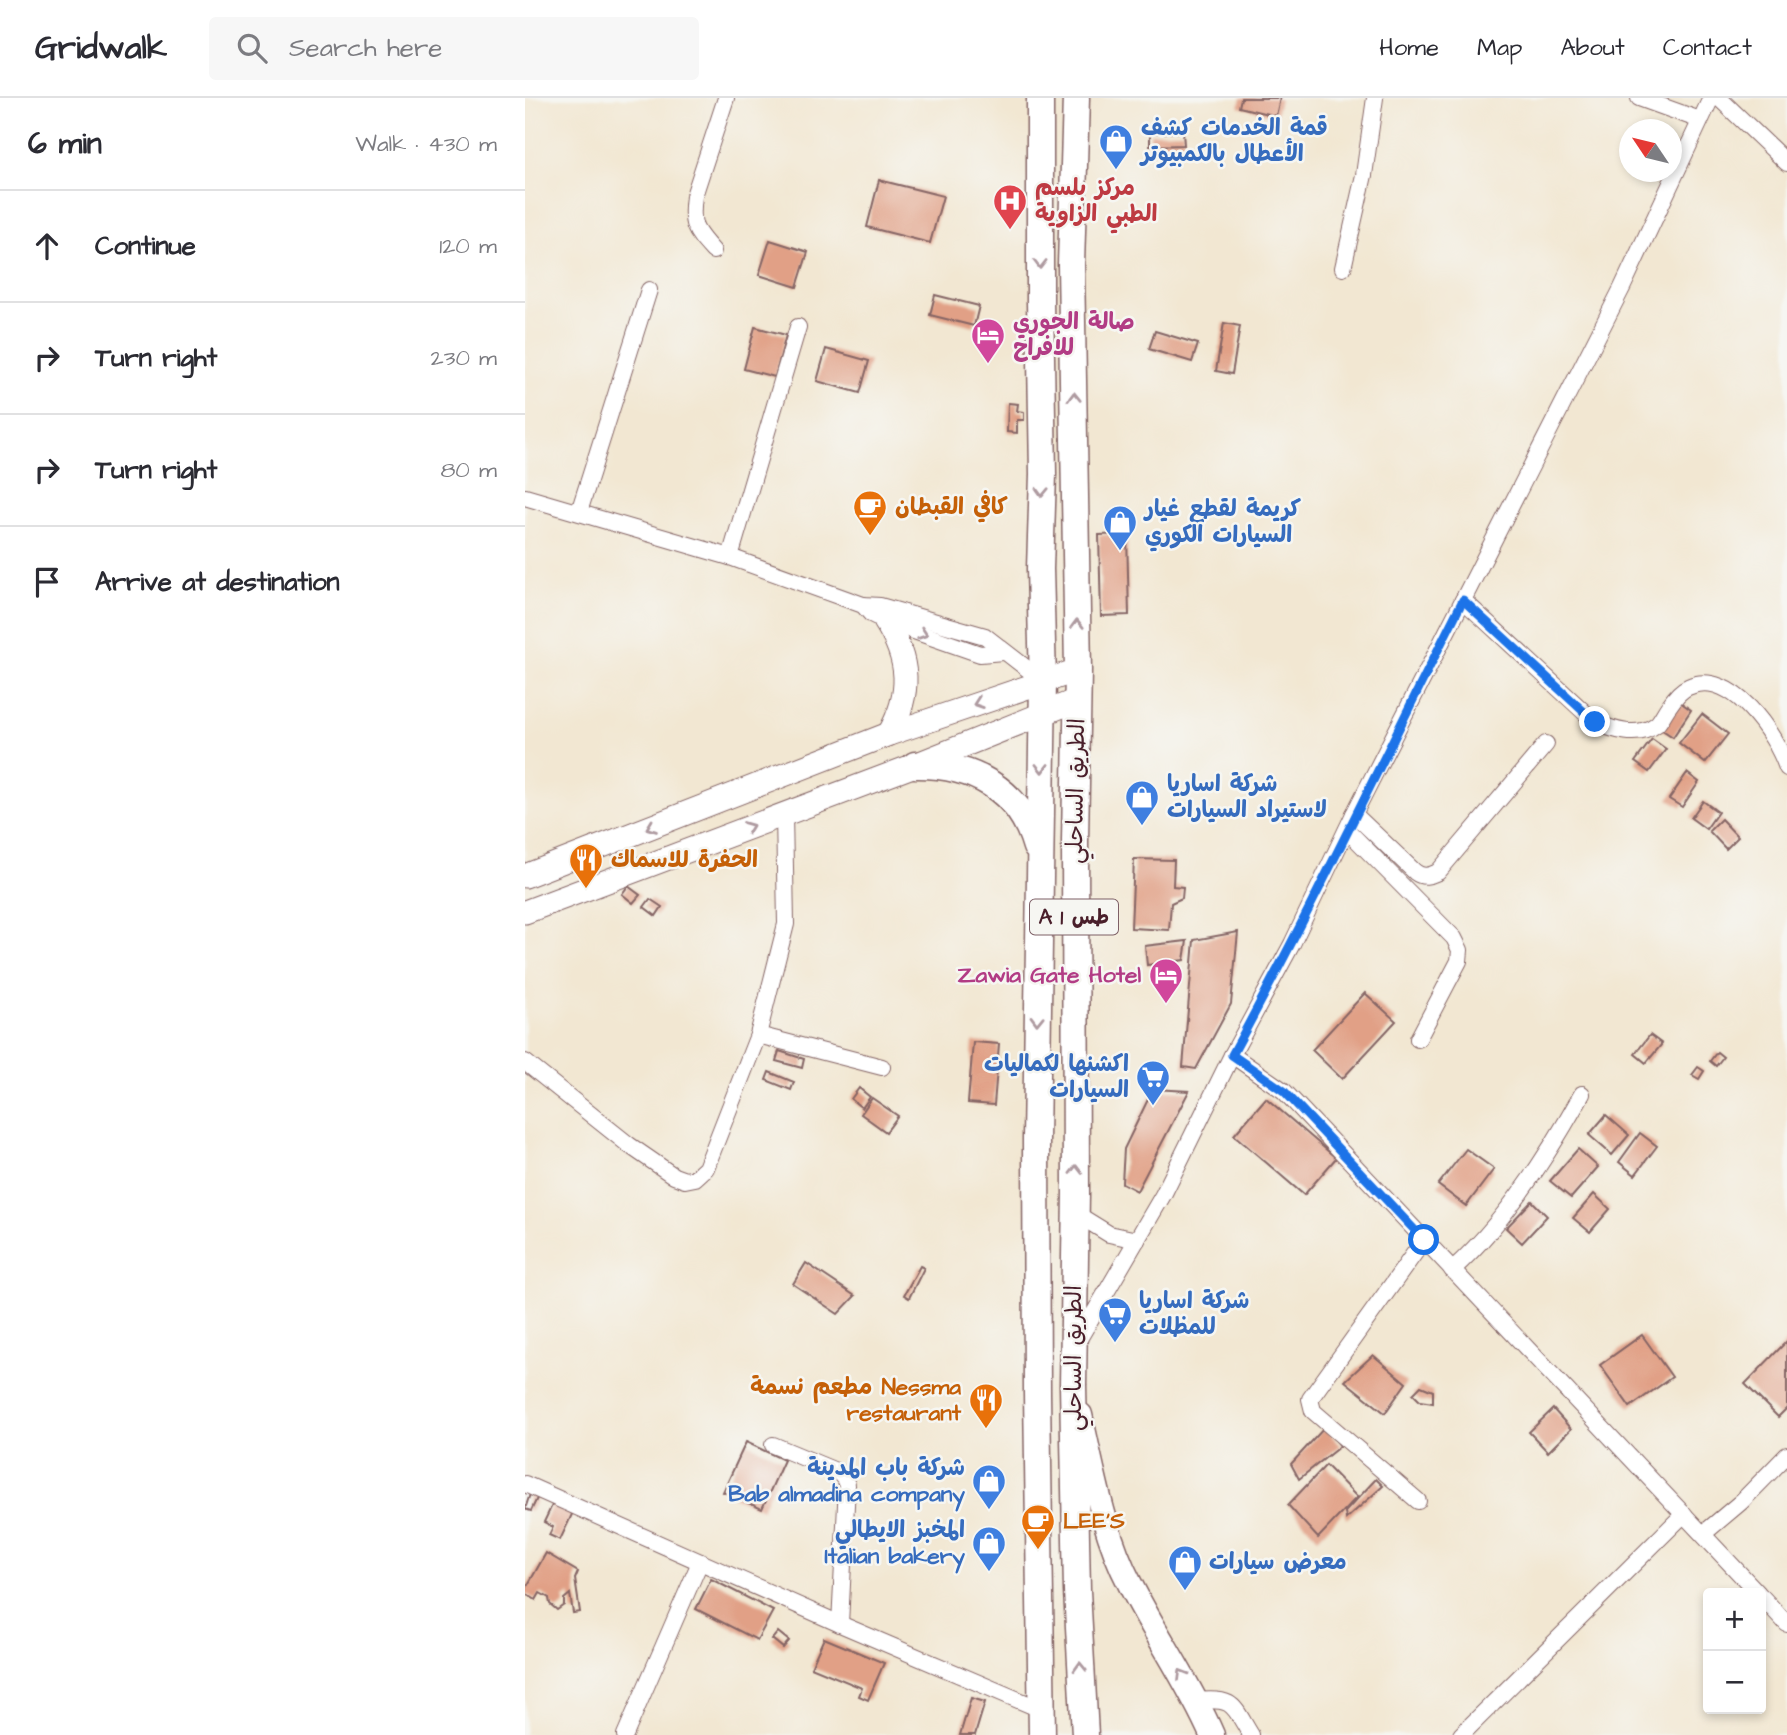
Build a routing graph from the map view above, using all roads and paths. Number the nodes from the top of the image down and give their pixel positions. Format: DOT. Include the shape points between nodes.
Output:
graph roads {
  1 [pos="726,98"];
  2 [pos="1038,98"];
  3 [pos="1076,98"];
  4 [pos="1375,98"];
  5 [pos="1639,98"];
  6 [pos="1711,98"];
  7 [pos="1719,98"];
  8 [pos="1700,120"];
  9 [pos="1787,163"];
  10 [pos="713,251"];
  11 [pos="1343,268"];
  12 [pos="649,290"];
  13 [pos="798,327"];
  14 [pos="525,497"];
  15 [pos="579,512"];
  16 [pos="730,557"];
  17 [pos="1463,600"];
  18 [pos="863,605"];
  19 [pos="884,621"];
  20 [pos="1003,652"];
  21 [pos="1078,670"];
  22 [pos="1043,681"];
  23 [pos="1077,700"];
  24 [pos="1041,715"];
  25 [pos="889,734"];
  26 [pos="1546,744"];
  27 [pos="915,765"];
  28 [pos="1787,768"];
  29 [pos="784,813"];
  30 [pos="1354,814"];
  31 [pos="1347,830"];
  32 [pos="1039,857"];
  33 [pos="525,876"];
  34 [pos="525,912"];
  35 [pos="758,1035"];
  36 [pos="1418,1039"];
  37 [pos="1232,1055"];
  38 [pos="525,1062"];
  39 [pos="881,1067"];
  40 [pos="1581,1094"];
  41 [pos="1075,1213"];
  42 [pos="1137,1240"];
  43 [pos="1424,1240"];
  44 [pos="1452,1269"];
  45 [pos="1075,1346"];
  46 [pos="1073,1385"];
  47 [pos="773,1445"];
  48 [pos="1787,1455"];
  49 [pos="525,1484"];
  50 [pos="1417,1501"];
  51 [pos="1684,1514"];
  52 [pos="1703,1534"];
  53 [pos="700,1562"];
  54 [pos="1753,1588"];
  55 [pos="1766,1602"];
  56 [pos="840,1624"];
  57 [pos="1787,1624"];
  58 [pos="1197,1701"];
  59 [pos="1042,1722"];
  60 [pos="625,1735"];
  61 [pos="1084,1735"];
  62 [pos="1212,1735"];
  63 [pos="1251,1735"];
  64 [pos="1461,1735"];
  1 -- 10 [label="street" via="692,212 692,225"];
  2 -- 22 [label="highway, الطريق الساحلي / A 1 طس, one-way"];
  21 -- 3 [label="highway, الطريق الساحلي / A 1 طس, one-way" via="1072,265"];
  4 -- 11 [label="street"];
  5 -- 8 [label="street"];
  6 -- 8 [label="street"];
  7 -- 9 [label="street"];
  8 -- 17 [label="street" via="1622,288"];
  12 -- 15 [label="street"];
  13 -- 16 [label="street"];
  14 -- 15 [label="street"];
  15 -- 16 [label="street"];
  16 -- 18 [label="street"];
  17 -- 28 [label="street" via="1595,722 1619,732 1637,731 1656,724 1687,687 1708,683 1730,692 1760,717"];
  17 -- 30 [label="street"];
  18 -- 19 [label="street"];
  18 -- 20 [label="street" via="970,631"];
  19 -- 20 [label="street, one-way" via="980,654"];
  19 -- 25 [label="main road" via="901,651 906,685"];
  20 -- 22 [label="street"];
  21 -- 22 [label="main road"];
  21 -- 23 [label="highway, الطريق الساحلي / A 1 طس"];
  22 -- 24 [label="highway, الطريق الساحلي / A 1 طس"];
  22 -- 25 [label="main road, one-way"];
  23 -- 24 [label="main road"];
  41 -- 23 [label="highway, الطريق الساحلي / A 1 طس, one-way"];
  24 -- 27 [label="main road"];
  24 -- 32 [label="highway, الطريق الساحلي / A 1 طس, one-way"];
  25 -- 33 [label="main road, one-way"];
  26 -- 30 [label="street" via="1431,875 1415,872"];
  27 -- 29 [label="main road"];
  27 -- 32 [label="highway" via="957,768 996,786 1024,818"];
  34 -- 29 [label="main road, one-way"];
  29 -- 35 [label="street" via="786,924"];
  30 -- 31 [label="street"];
  31 -- 36 [label="street" via="1454,938 1460,950 1459,961"];
  31 -- 37 [label="street"];
  32 -- 59 [label="highway, الطريق الساحلي / A 1 طس, one-way" via="1036,1140"];
  35 -- 38 [label="street" via="706,1168 685,1180 629,1145"];
  35 -- 39 [label="street"];
  37 -- 42 [label="street"];
  37 -- 43 [label="street" via="1284,1091"];
  40 -- 44 [label="street" via="1512,1203 1477,1247"];
  41 -- 42 [label="street" via="1109,1234"];
  41 -- 45 [label="highway, الطريق الساحلي / A 1 طس"];
  42 -- 45 [label="street"];
  43 -- 44 [label="street"];
  43 -- 50 [label="street" via="1310,1399 1313,1411"];
  44 -- 51 [label="street"];
  45 -- 46 [label="highway, الطريق الساحلي / A 1 طس"];
  58 -- 46 [label="main road, one-way" via="1119,1560"];
  61 -- 46 [label="highway, الطريق الساحلي / A 1 طس, one-way"];
  47 -- 56 [label="street" via="838,1472 847,1485"];
  48 -- 52 [label="street"];
  49 -- 53 [label="street"];
  51 -- 52 [label="street"];
  51 -- 64 [label="street"];
  52 -- 54 [label="street"];
  53 -- 56 [label="street"];
  53 -- 60 [label="street"];
  55 -- 57 [label="street"];
  56 -- 59 [label="street"];
  58 -- 62 [label="main road"];
  58 -- 63 [label="street" via="1219,1698 1229,1703"];
}
